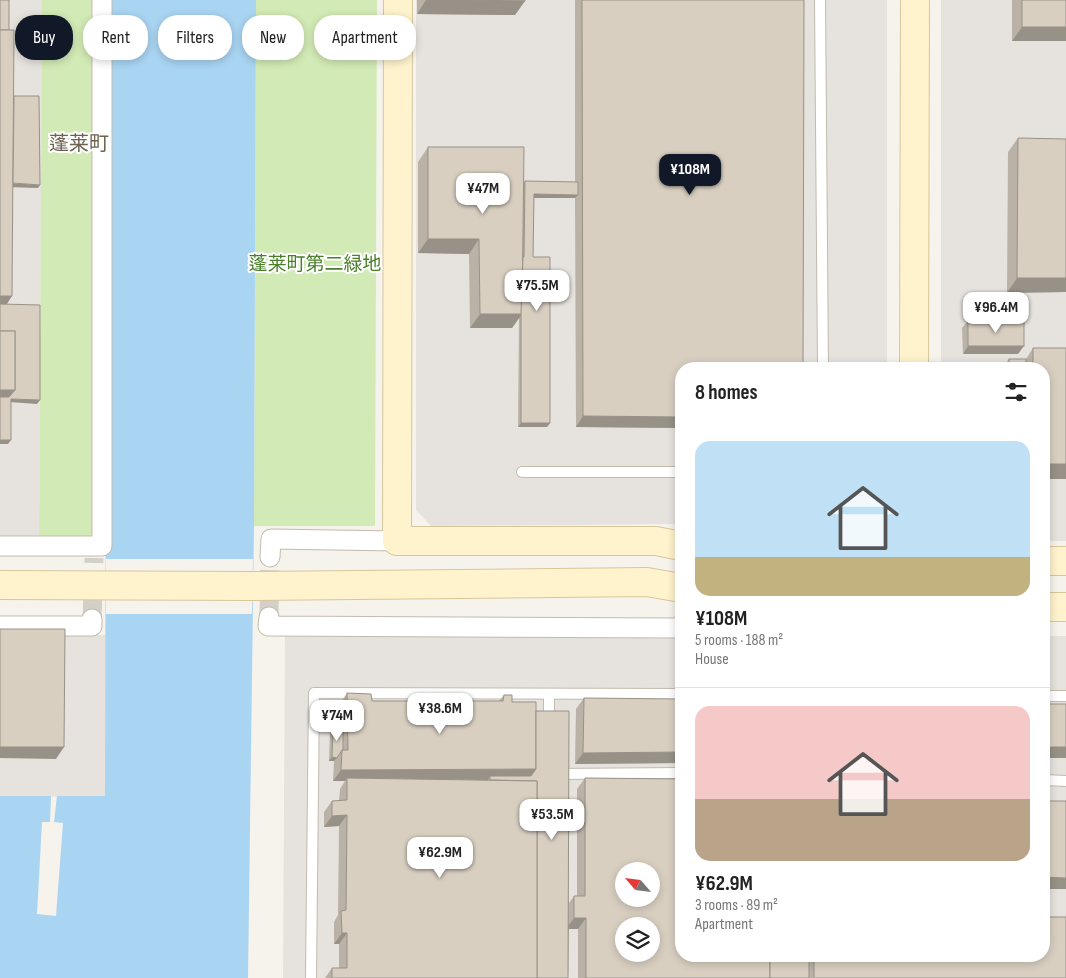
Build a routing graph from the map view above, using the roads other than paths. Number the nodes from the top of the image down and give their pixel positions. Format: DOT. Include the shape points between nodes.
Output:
graph roads {
  1 [pos="102,0"];
  2 [pos="398,0"];
  3 [pos="820,0"];
  4 [pos="915,0"];
  5 [pos="823,362"];
  6 [pos="914,362"];
  7 [pos="522,472"];
  8 [pos="675,472"];
  9 [pos="397,541"];
  10 [pos="675,545"];
  11 [pos="0,546"];
  12 [pos="270,557"];
  13 [pos="1050,561"];
  14 [pos="1066,562"];
  15 [pos="675,578"];
  16 [pos="646,582"];
  17 [pos="0,585"];
  18 [pos="675,587"];
  19 [pos="1050,607"];
  20 [pos="1066,607"];
  21 [pos="269,617"];
  22 [pos="92,619"];
  23 [pos="0,626"];
  24 [pos="675,628"];
  25 [pos="549,694"];
  26 [pos="675,694"];
  27 [pos="1050,696"];
  28 [pos="1066,696"];
  29 [pos="549,738"];
  30 [pos="549,774"];
  31 [pos="675,774"];
  32 [pos="1050,780"];
  33 [pos="1066,781"];
  34 [pos="311,978"];
  1 -- 11 [label="street" via="102,546 93,552"];
  2 -- 9 [label="street"];
  3 -- 5 [label="lane"];
  4 -- 6 [label="street"];
  7 -- 8 [label="lane"];
  9 -- 10 [label="street" via="656,541"];
  9 -- 12 [label="street" via="271,539"];
  13 -- 14 [label="street"];
  15 -- 16 [label="street"];
  16 -- 17 [label="street"];
  16 -- 18 [label="street"];
  19 -- 20 [label="street"];
  21 -- 24 [label="street" via="268,626"];
  22 -- 23 [label="street" via="92,626"];
  25 -- 26 [label="lane"];
  25 -- 29 [label="lane"];
  25 -- 34 [label="lane" via="314,693"];
  27 -- 28 [label="lane"];
  30 -- 31 [label="lane"];
  32 -- 33 [label="lane"];
}
